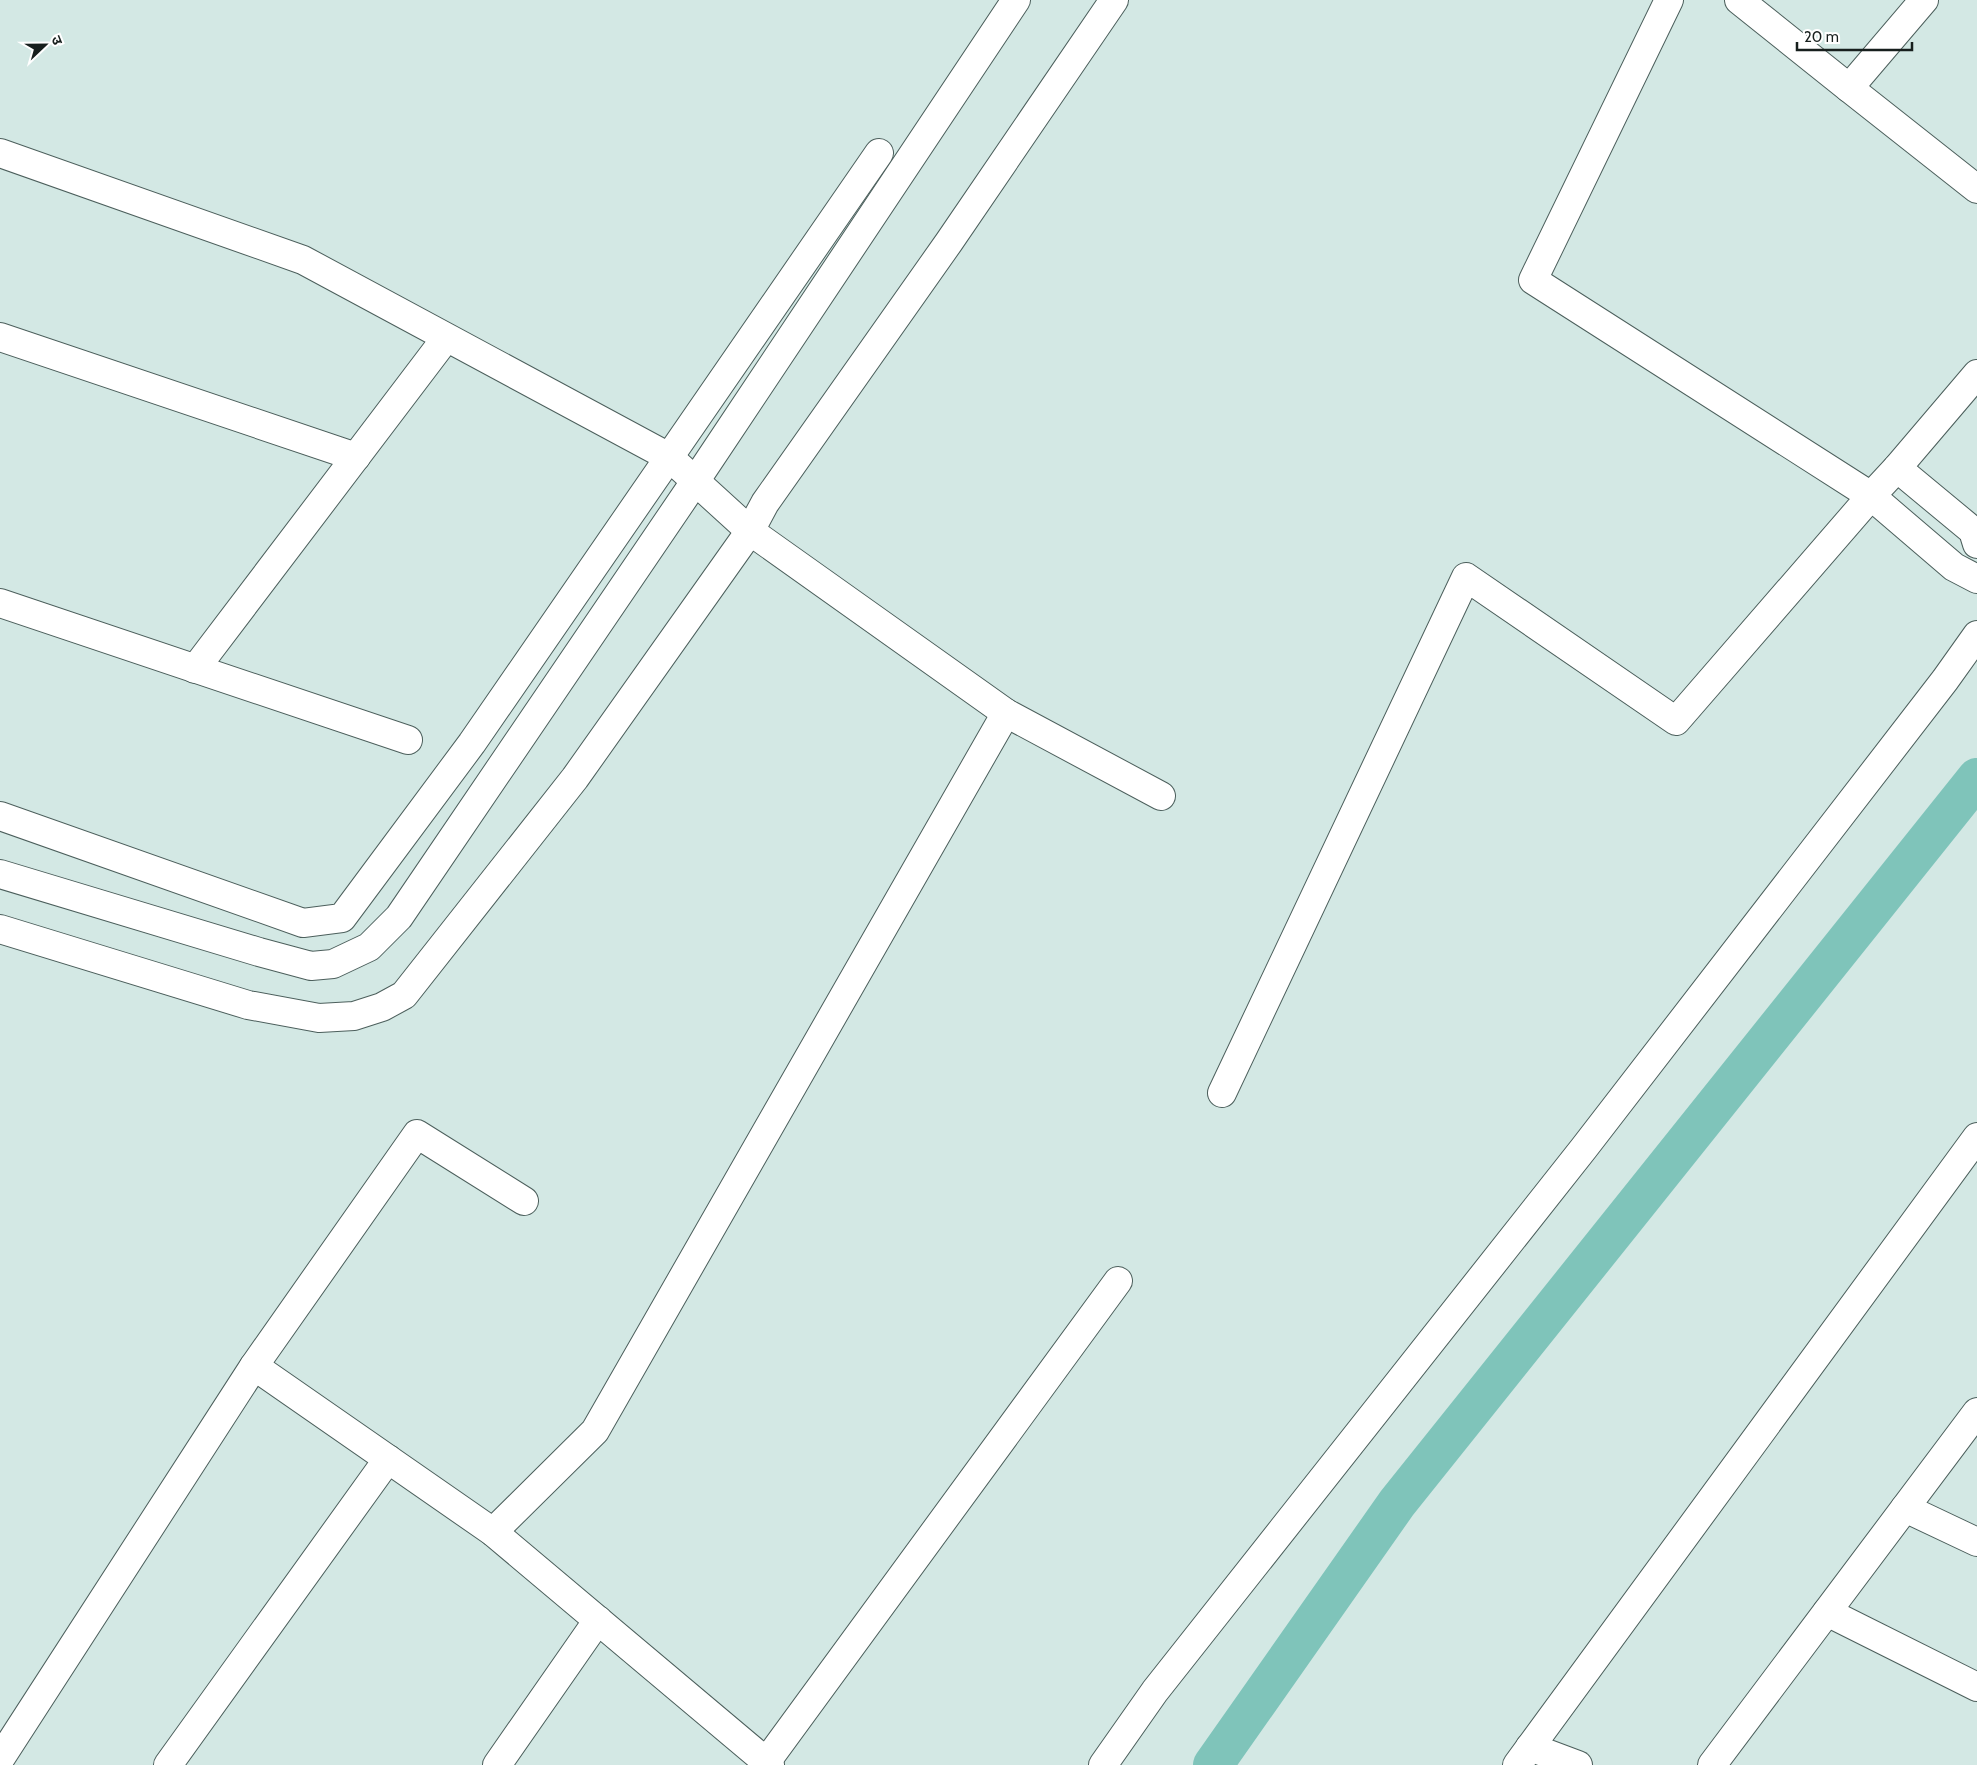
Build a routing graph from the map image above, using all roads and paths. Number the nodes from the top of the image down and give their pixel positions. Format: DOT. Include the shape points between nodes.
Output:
graph roads {
  1 [pos="1016,0"];
  2 [pos="1114,0"];
  3 [pos="1669,0"];
  4 [pos="1739,0"];
  5 [pos="1924,0"];
  6 [pos="1849,88"];
  7 [pos="0,153"];
  8 [pos="879,153"];
  9 [pos="1977,189"];
  10 [pos="0,337"];
  11 [pos="446,338"];
  12 [pos="1977,374"];
  13 [pos="356,457"];
  14 [pos="669,457"];
  15 [pos="1897,468"];
  16 [pos="696,480"];
  17 [pos="1871,496"];
  18 [pos="750,531"];
  19 [pos="1977,544"];
  20 [pos="1977,579"];
  21 [pos="0,603"];
  22 [pos="1977,635"];
  23 [pos="195,668"];
  24 [pos="1006,713"];
  25 [pos="408,740"];
  26 [pos="1161,796"];
  27 [pos="0,816"];
  28 [pos="0,874"];
  29 [pos="0,929"];
  30 [pos="1222,1093"];
  31 [pos="1977,1137"];
  32 [pos="524,1201"];
  33 [pos="1118,1281"];
  34 [pos="254,1366"];
  35 [pos="1977,1412"];
  36 [pos="388,1459"];
  37 [pos="1905,1508"];
  38 [pos="493,1532"];
  39 [pos="1977,1542"];
  40 [pos="1827,1612"];
  41 [pos="598,1620"];
  42 [pos="1977,1686"];
  43 [pos="1523,1756"];
  44 [pos="0,1759"];
  45 [pos="767,1764"];
  46 [pos="168,1765"];
  47 [pos="497,1765"];
  48 [pos="1104,1765"];
  49 [pos="1578,1765"];
  50 [pos="1712,1765"];
  1 -- 16 [label="street"];
  2 -- 18 [label="street" via="765,503"];
  3 -- 17 [label="street" via="1533,280"];
  4 -- 6 [label="street"];
  5 -- 6 [label="street"];
  6 -- 9 [label="street"];
  7 -- 11 [label="street" via="303,260"];
  8 -- 14 [label="street"];
  10 -- 13 [label="street"];
  11 -- 13 [label="street"];
  11 -- 14 [label="street"];
  12 -- 15 [label="street"];
  13 -- 23 [label="street"];
  14 -- 16 [label="street"];
  14 -- 27 [label="street" via="472,743 342,918 303,923"];
  15 -- 17 [label="street"];
  15 -- 19 [label="street" via="1973,531"];
  16 -- 18 [label="street"];
  16 -- 28 [label="street" via="400,917 369,947 333,964 311,966"];
  17 -- 20 [label="street" via="1954,567"];
  17 -- 30 [label="street" via="1676,721 1466,577"];
  18 -- 24 [label="street"];
  18 -- 29 [label="street" via="575,778 404,995 382,1008 354,1016 319,1018 248,1005"];
  21 -- 23 [label="street"];
  22 -- 48 [label="street" via="1584,1148 1155,1691"];
  23 -- 25 [label="street"];
  24 -- 26 [label="street"];
  24 -- 38 [label="street" via="595,1430"];
  31 -- 43 [label="street"];
  32 -- 34 [label="street" via="417,1134"];
  33 -- 45 [label="street"];
  34 -- 36 [label="street"];
  34 -- 44 [label="street"];
  35 -- 37 [label="street"];
  36 -- 38 [label="street"];
  36 -- 46 [label="street"];
  37 -- 39 [label="street"];
  37 -- 40 [label="street"];
  38 -- 41 [label="street"];
  40 -- 42 [label="street"];
  40 -- 50 [label="street"];
  41 -- 45 [label="street"];
  41 -- 47 [label="street"];
  43 -- 49 [label="street"];
}
